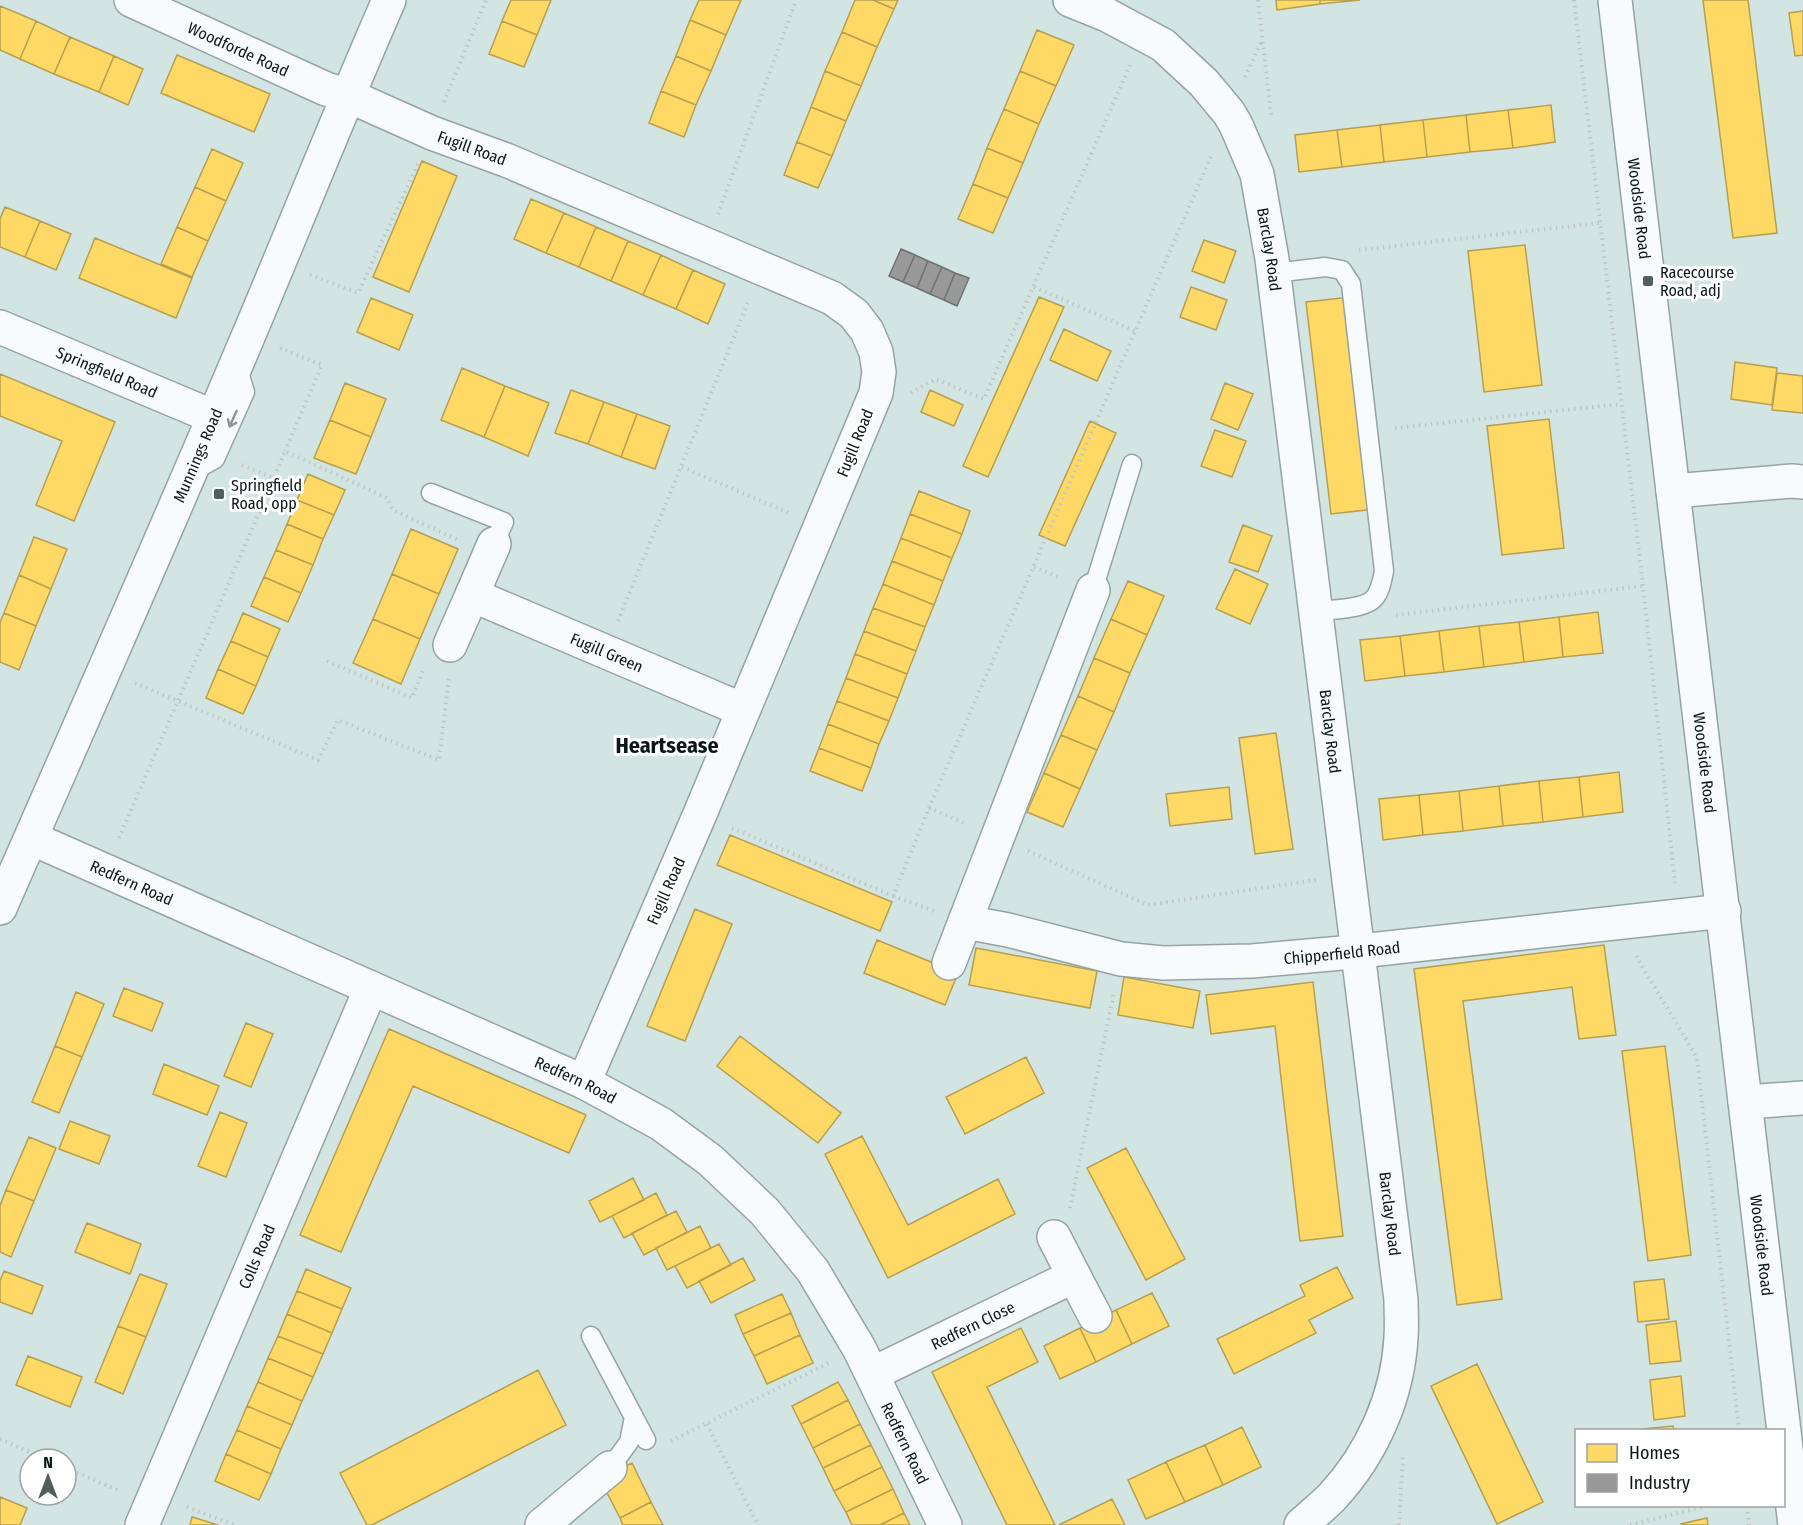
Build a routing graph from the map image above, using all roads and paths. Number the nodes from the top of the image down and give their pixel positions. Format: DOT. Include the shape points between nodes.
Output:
graph roads {
  1 [pos="131,0"];
  2 [pos="389,0"];
  3 [pos="486,0"];
  4 [pos="796,0"];
  5 [pos="1070,0"];
  6 [pos="1574,0"];
  7 [pos="1615,0"];
  8 [pos="1143,34"];
  9 [pos="1262,40"];
  10 [pos="347,95"];
  11 [pos="1229,113"];
  12 [pos="432,133"];
  13 [pos="1600,223"];
  14 [pos="705,246"];
  15 [pos="1358,250"];
  16 [pos="279,263"];
  17 [pos="762,268"];
  18 [pos="1274,273"];
  19 [pos="1034,287"];
  20 [pos="0,327"];
  21 [pos="1135,331"];
  22 [pos="243,350"];
  23 [pos="876,393"];
  24 [pos="1621,404"];
  25 [pos="214,417"];
  26 [pos="1368,431"];
  27 [pos="285,452"];
  28 [pos="217,454"];
  29 [pos="1132,464"];
  30 [pos="682,467"];
  31 [pos="190,473"];
  32 [pos="274,478"];
  33 [pos="1803,482"];
  34 [pos="1673,491"];
  35 [pos="431,493"];
  36 [pos="821,526"];
  37 [pos="479,543"];
  38 [pos="1643,586"];
  39 [pos="1093,590"];
  40 [pos="472,595"];
  41 [pos="1315,611"];
  42 [pos="1387,616"];
  43 [pos="450,645"];
  44 [pos="605,652"];
  45 [pos="327,661"];
  46 [pos="426,666"];
  47 [pos="104,670"];
  48 [pos="178,701"];
  49 [pos="743,710"];
  50 [pos="929,808"];
  51 [pos="700,814"];
  52 [pos="31,838"];
  53 [pos="999,838"];
  54 [pos="105,870"];
  55 [pos="1350,874"];
  56 [pos="893,896"];
  57 [pos="0,908"];
  58 [pos="1724,912"];
  59 [pos="1679,916"];
  60 [pos="965,922"];
  61 [pos="1621,922"];
  62 [pos="1357,951"];
  63 [pos="1121,959"];
  64 [pos="949,963"];
  65 [pos="371,988"];
  66 [pos="584,1082"];
  67 [pos="1803,1098"];
  68 [pos="1745,1102"];
  69 [pos="1054,1237"];
  70 [pos="1074,1276"];
  71 [pos="1095,1316"];
  72 [pos="591,1336"];
  73 [pos="865,1361"];
  74 [pos="634,1417"];
  75 [pos="707,1424"];
  76 [pos="1739,1429"];
  77 [pos="1784,1429"];
  78 [pos="0,1439"];
  79 [pos="646,1440"];
  80 [pos="1785,1440"];
  81 [pos="669,1443"];
  82 [pos="18,1447"];
  83 [pos="610,1468"];
  84 [pos="78,1474"];
  85 [pos="1702,1507"];
  86 [pos="1747,1507"];
  87 [pos="149,1508"];
  88 [pos="235,1525"];
  89 [pos="542,1525"];
  90 [pos="758,1525"];
  91 [pos="945,1525"];
  92 [pos="1301,1525"];
  93 [pos="1630,1525"];
  94 [pos="1749,1525"];
  95 [pos="1795,1525"];
  1 -- 10 [label="street, Woodforde Road"];
  2 -- 10 [label="street, Munnings Road"];
  3 -- 12 [label="path"];
  4 -- 14 [label="path"];
  5 -- 8 [label="street, Barclay Road"];
  6 -- 13 [label="path"];
  7 -- 34 [label="street, Woodside Road"];
  8 -- 11 [label="street, Barclay Road" via="1163,45 1196,75"];
  8 -- 19 [label="path"];
  9 -- 11 [label="path"];
  10 -- 12 [label="street, Fugill Road"];
  10 -- 16 [label="street, Munnings Road"];
  11 -- 18 [label="street, Barclay Road" via="1257,174"];
  11 -- 21 [label="path"];
  12 -- 14 [label="street, Fugill Road" via="507,160"];
  12 -- 16 [label="path" via="358,293"];
  13 -- 15 [label="path"];
  13 -- 24 [label="path"];
  14 -- 17 [label="street, Fugill Road"];
  16 -- 22 [label="street, Munnings Road"];
  17 -- 23 [label="street, Fugill Road" via="832,298 854,314 876,352"];
  17 -- 30 [label="path"];
  18 -- 26 [label="lane" via="1325,267 1342,270 1351,284"];
  18 -- 41 [label="street, Barclay Road"];
  19 -- 21 [label="path"];
  19 -- 23 [label="path" via="984,399 936,379 893,403"];
  20 -- 25 [label="street, Springfield Road"];
  21 -- 50 [label="path"];
  22 -- 25 [label="street, Munnings Road"];
  22 -- 27 [label="path" via="322,365"];
  22 -- 28 [label="lane, one-way" via="245,392"];
  23 -- 36 [label="street, Fugill Road"];
  24 -- 26 [label="path"];
  24 -- 38 [label="path"];
  25 -- 31 [label="street, Munnings Road"];
  26 -- 41 [label="lane" via="1384,571 1381,586 1371,601 1350,608"];
  27 -- 32 [label="path"];
  27 -- 37 [label="path" via="387,498 393,510"];
  28 -- 31 [label="lane"];
  28 -- 32 [label="path"];
  29 -- 39 [label="lane"];
  30 -- 36 [label="path"];
  30 -- 44 [label="path"];
  31 -- 47 [label="street, Munnings Road"];
  32 -- 48 [label="path"];
  33 -- 34 [label="street"];
  34 -- 58 [label="street, Woodside Road"];
  35 -- 37 [label="lane" via="504,522"];
  36 -- 49 [label="street, Fugill Road"];
  37 -- 40 [label="street"];
  38 -- 42 [label="path"];
  38 -- 59 [label="path"];
  39 -- 53 [label="street"];
  40 -- 43 [label="street"];
  40 -- 44 [label="street, Fugill Green"];
  41 -- 55 [label="street, Barclay Road"];
  43 -- 48 [label="path" via="439,759 338,720 318,760"];
  44 -- 49 [label="street, Fugill Green"];
  45 -- 46 [label="path" via="412,698"];
  47 -- 48 [label="path"];
  47 -- 52 [label="street, Munnings Road"];
  48 -- 54 [label="path"];
  49 -- 51 [label="street, Fugill Road"];
  50 -- 53 [label="path"];
  50 -- 56 [label="path"];
  51 -- 56 [label="path"];
  51 -- 66 [label="street, Fugill Road"];
  52 -- 54 [label="street, Redfern Road"];
  52 -- 57 [label="street, Munnings Road"];
  53 -- 55 [label="path" via="1148,905"];
  53 -- 60 [label="street"];
  54 -- 65 [label="street, Redfern Road"];
  55 -- 62 [label="street, Barclay Road"];
  56 -- 60 [label="path"];
  58 -- 59 [label="street, Chipperfield Road"];
  58 -- 68 [label="street, Woodside Road"];
  59 -- 61 [label="street, Chipperfield Road"];
  60 -- 63 [label="street, Chipperfield Road"];
  60 -- 64 [label="street"];
  61 -- 62 [label="street, Chipperfield Road"];
  61 -- 76 [label="path" via="1626,940 1698,1058"];
  62 -- 63 [label="street, Chipperfield Road" via="1252,961 1163,963"];
  62 -- 92 [label="street, Barclay Road" via="1401,1300 1401,1337 1395,1379 1380,1426 1358,1464"];
  63 -- 69 [label="path" via="1068,1219"];
  65 -- 66 [label="street, Redfern Road"];
  65 -- 87 [label="street, Colls Road"];
  66 -- 73 [label="street, Redfern Road" via="661,1124 710,1160 765,1212 813,1271"];
  67 -- 68 [label="street"];
  68 -- 77 [label="street, Woodside Road"];
  69 -- 70 [label="street"];
  70 -- 71 [label="street"];
  70 -- 73 [label="street, Redfern Close"];
  72 -- 74 [label="lane"];
  73 -- 75 [label="path"];
  73 -- 91 [label="street, Redfern Road"];
  74 -- 79 [label="lane"];
  74 -- 83 [label="lane" via="629,1442"];
  75 -- 81 [label="path"];
  75 -- 90 [label="path"];
  78 -- 82 [label="path"];
  80 -- 95 [label="street, Woodside Road"];
  83 -- 89 [label="street"];
  84 -- 87 [label="path"];
  85 -- 93 [label="path"];
  86 -- 94 [label="path"];
  87 -- 88 [label="path"];
}
